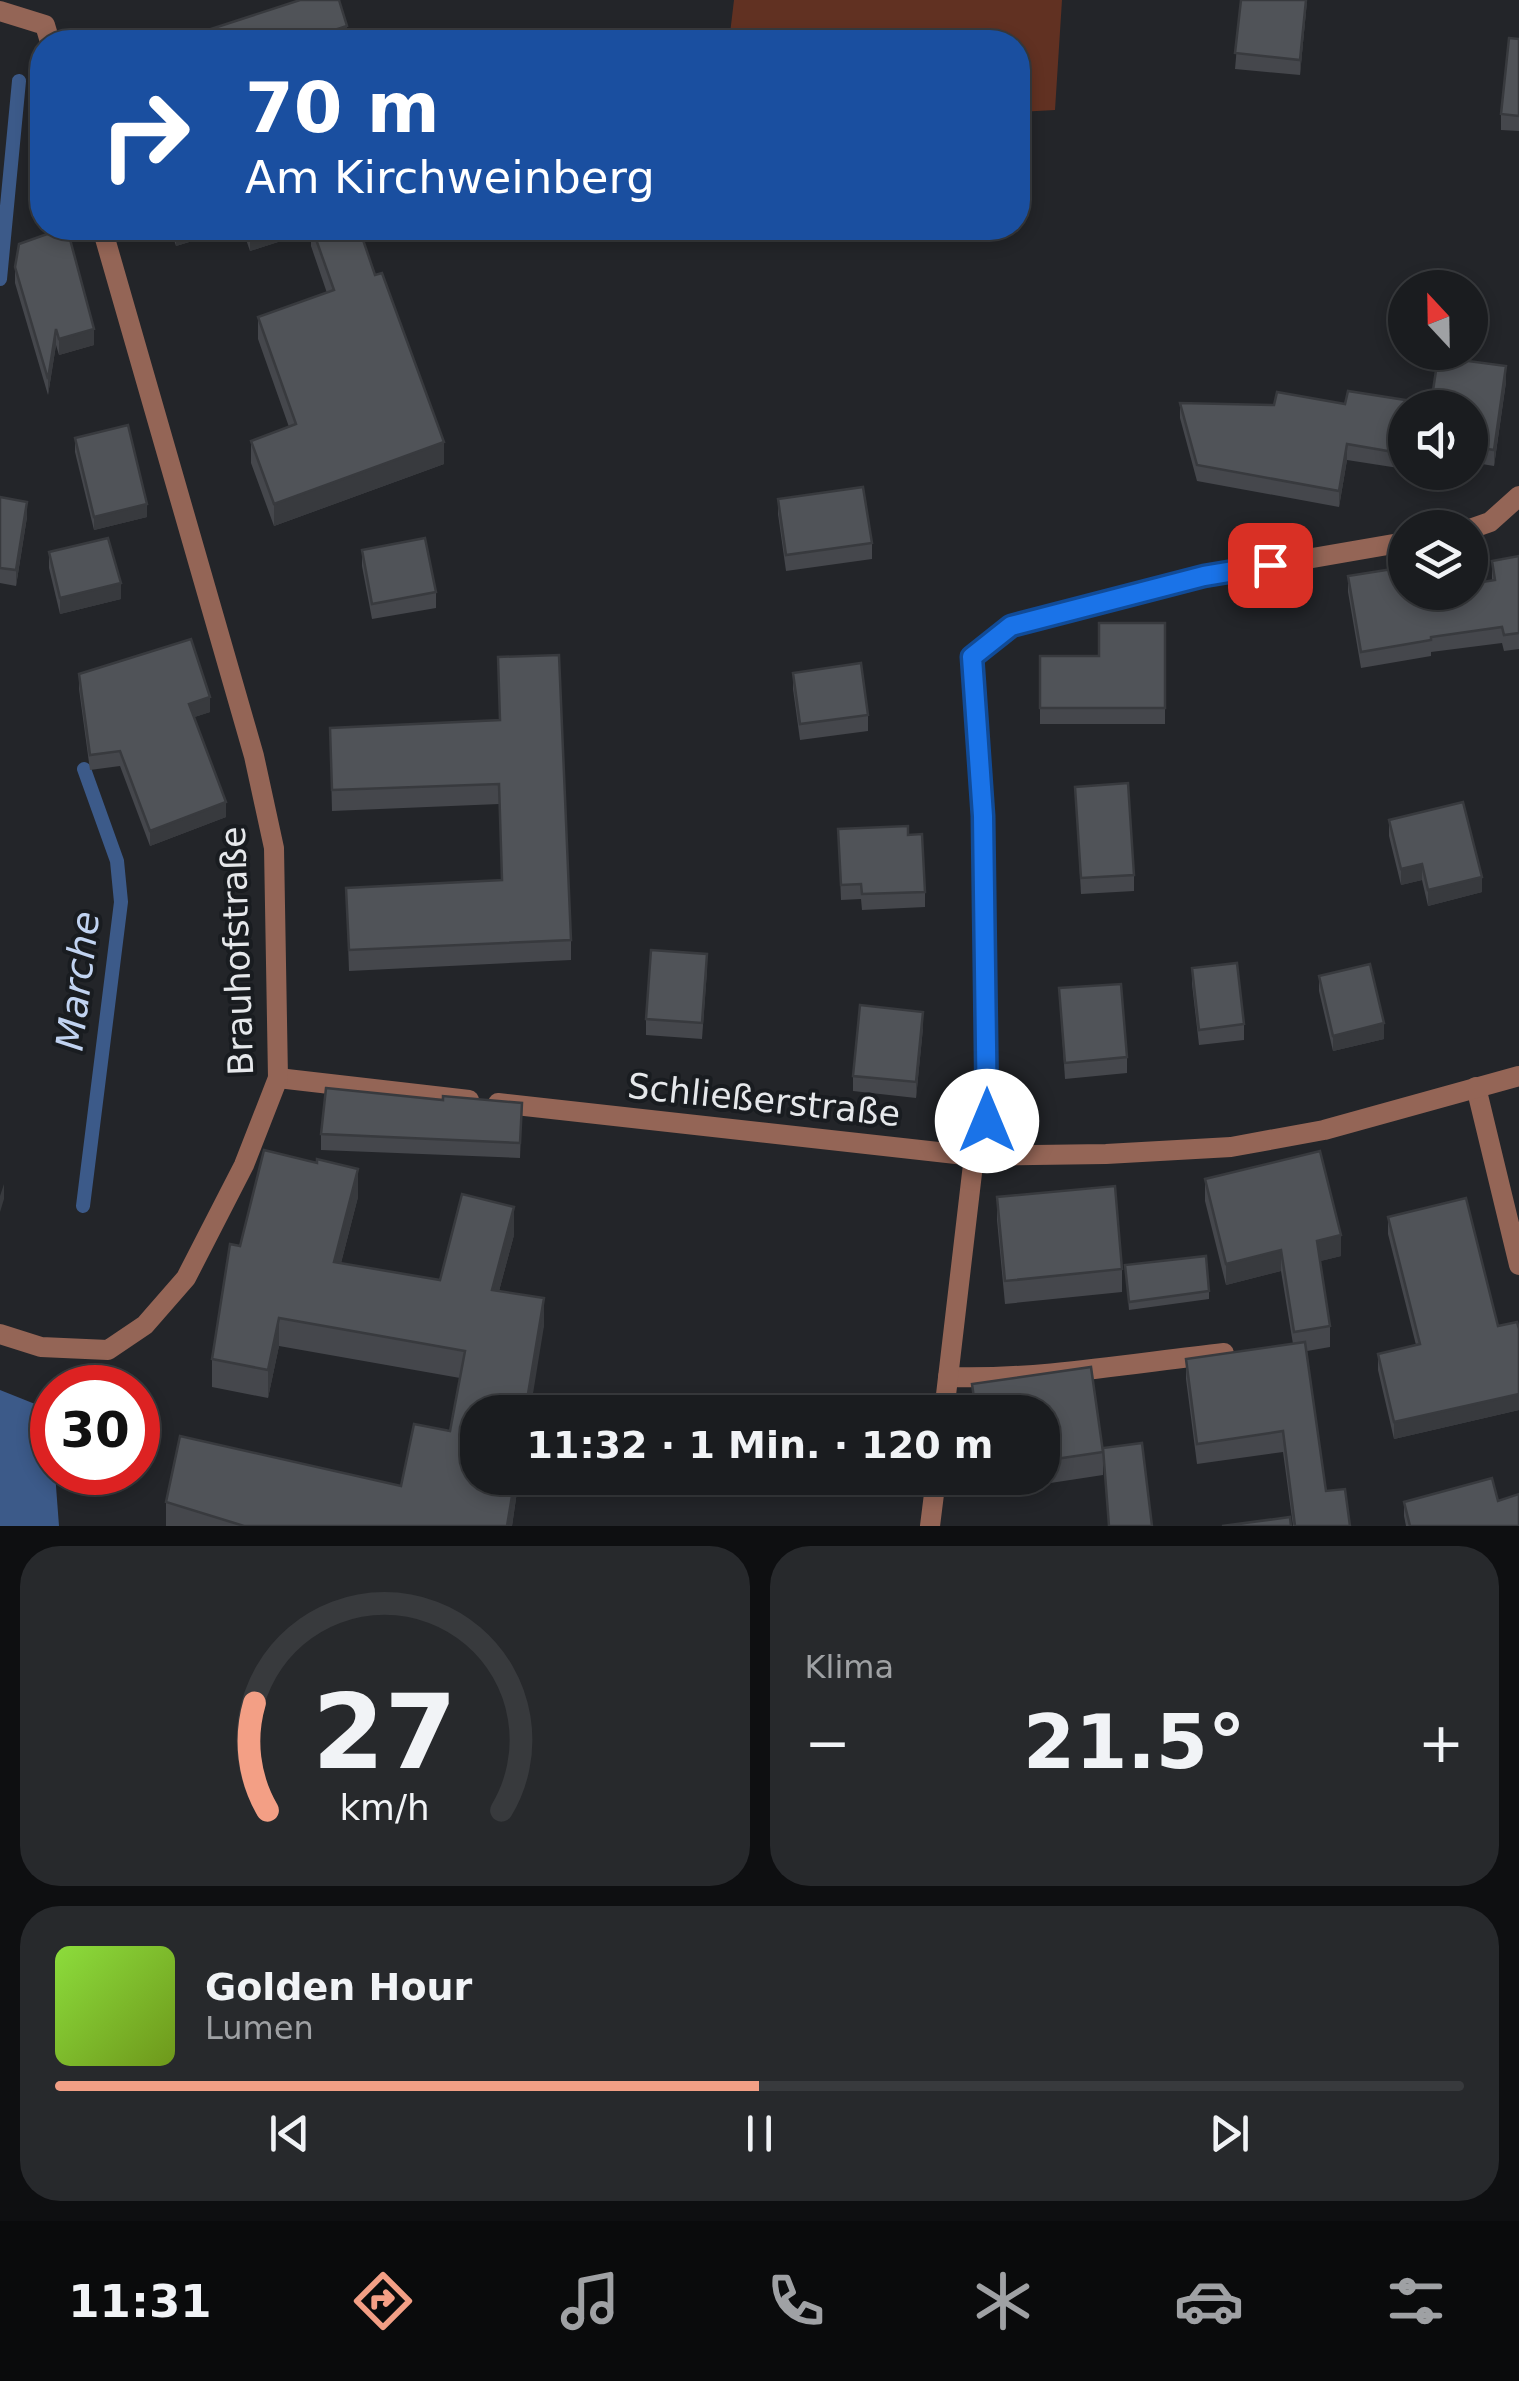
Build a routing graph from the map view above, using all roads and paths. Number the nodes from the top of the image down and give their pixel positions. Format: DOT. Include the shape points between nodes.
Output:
graph roads {
  1 [pos="0,11"];
  2 [pos="46,30"];
  3 [pos="105,240"];
  4 [pos="1519,496"];
  5 [pos="1488,523"];
  6 [pos="1388,545"];
  7 [pos="1519,1076"];
  8 [pos="278,1078"];
  9 [pos="1476,1087"];
  10 [pos="980,1156"];
  11 [pos="1519,1264"];
  12 [pos="0,1334"];
  13 [pos="1224,1353"];
  14 [pos="948,1377"];
  15 [pos="946,1395"];
  16 [pos="934,1495"];
  17 [pos="930,1526"];
  1 -- 2 [label="street"];
  3 -- 8 [label="street, Brauhofstraße" via="254,756 274,848"];
  4 -- 5 [label="street"];
  6 -- 10 [label="street" via="1204,576 1011,626 972,657 983,816"];
  7 -- 9 [label="street, Schließerstraße"];
  8 -- 10 [label="street, Schließerstraße"];
  8 -- 12 [label="street, Brauhofstraße" via="244,1165 186,1278 145,1324 108,1350 31,1344"];
  9 -- 10 [label="street, Schließerstraße" via="1324,1130 1231,1147"];
  9 -- 11 [label="street"];
  10 -- 14 [label="street"];
  13 -- 14 [label="street"];
  14 -- 15 [label="street"];
  16 -- 17 [label="street"];
}
